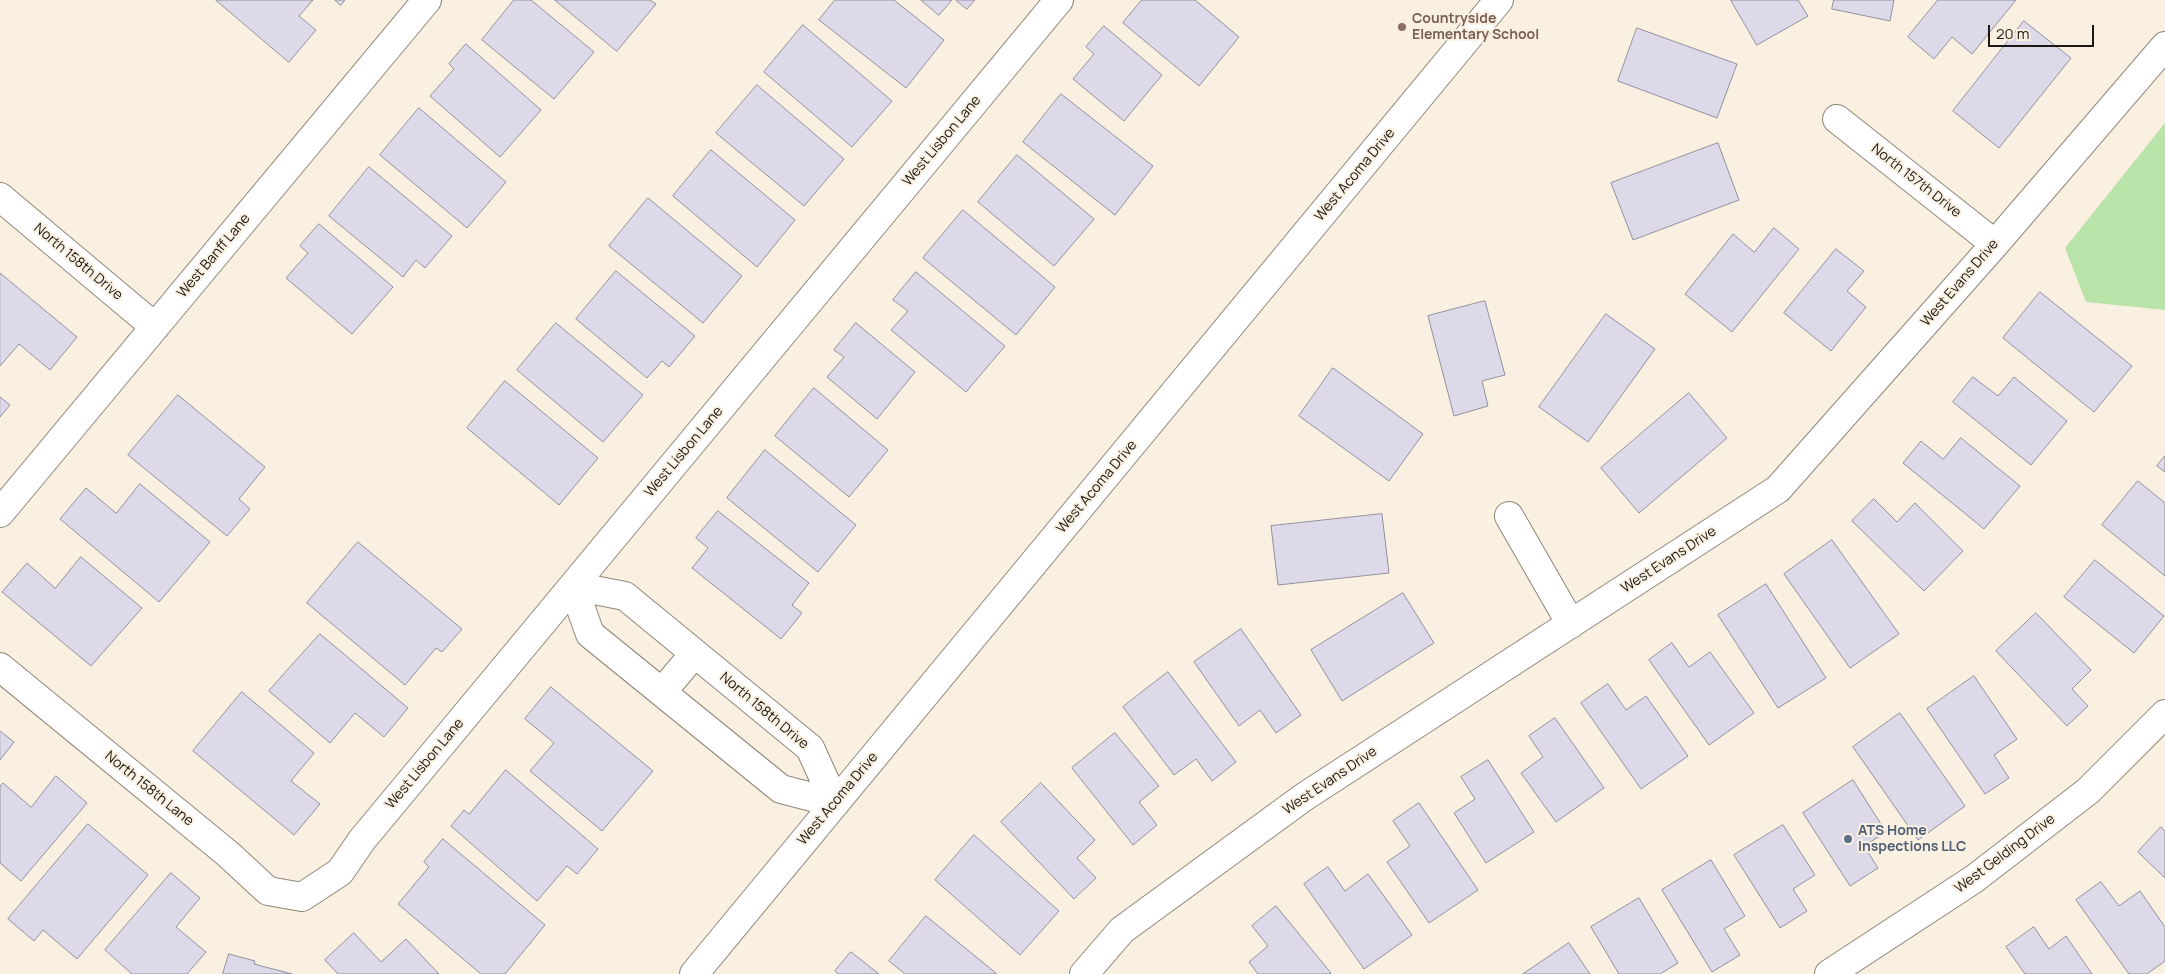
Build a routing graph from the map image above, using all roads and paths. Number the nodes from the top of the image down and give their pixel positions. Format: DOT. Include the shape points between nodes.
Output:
graph roads {
  1 [pos="427,0"];
  2 [pos="1059,0"];
  3 [pos="1499,0"];
  4 [pos="2165,46"];
  5 [pos="1836,119"];
  6 [pos="0,197"];
  7 [pos="1995,244"];
  8 [pos="155,327"];
  9 [pos="0,513"];
  10 [pos="1509,516"];
  11 [pos="573,586"];
  12 [pos="1571,624"];
  13 [pos="694,654"];
  14 [pos="0,667"];
  15 [pos="662,692"];
  16 [pos="2165,714"];
  17 [pos="835,803"];
  18 [pos="302,897"];
  19 [pos="694,974"];
  20 [pos="1084,974"];
  21 [pos="1829,974"];
  1 -- 8 [label="street, West Banff Lane"];
  2 -- 11 [label="street, West Lisbon Lane"];
  3 -- 17 [label="street, West Acoma Drive"];
  4 -- 7 [label="street, West Evans Drive"];
  5 -- 7 [label="street, North 157th Drive"];
  6 -- 8 [label="street, North 158th Drive"];
  7 -- 12 [label="street, West Evans Drive" via="1778,490"];
  8 -- 9 [label="street, West Banff Lane"];
  10 -- 12 [label="street"];
  11 -- 13 [label="street, North 158th Drive" via="624,596"];
  11 -- 15 [label="street" via="590,634"];
  11 -- 18 [label="street, West Lisbon Lane" via="362,840 340,872"];
  12 -- 20 [label="street, West Evans Drive" via="1304,797 1122,930"];
  13 -- 15 [label="street"];
  13 -- 17 [label="street, North 158th Drive" via="810,748"];
  14 -- 18 [label="street, North 158th Lane" via="228,854 268,891"];
  15 -- 17 [label="street" via="782,789"];
  16 -- 21 [label="street, West Gelding Drive" via="2080,797 1974,879"];
  17 -- 19 [label="street, West Acoma Drive"];
}
